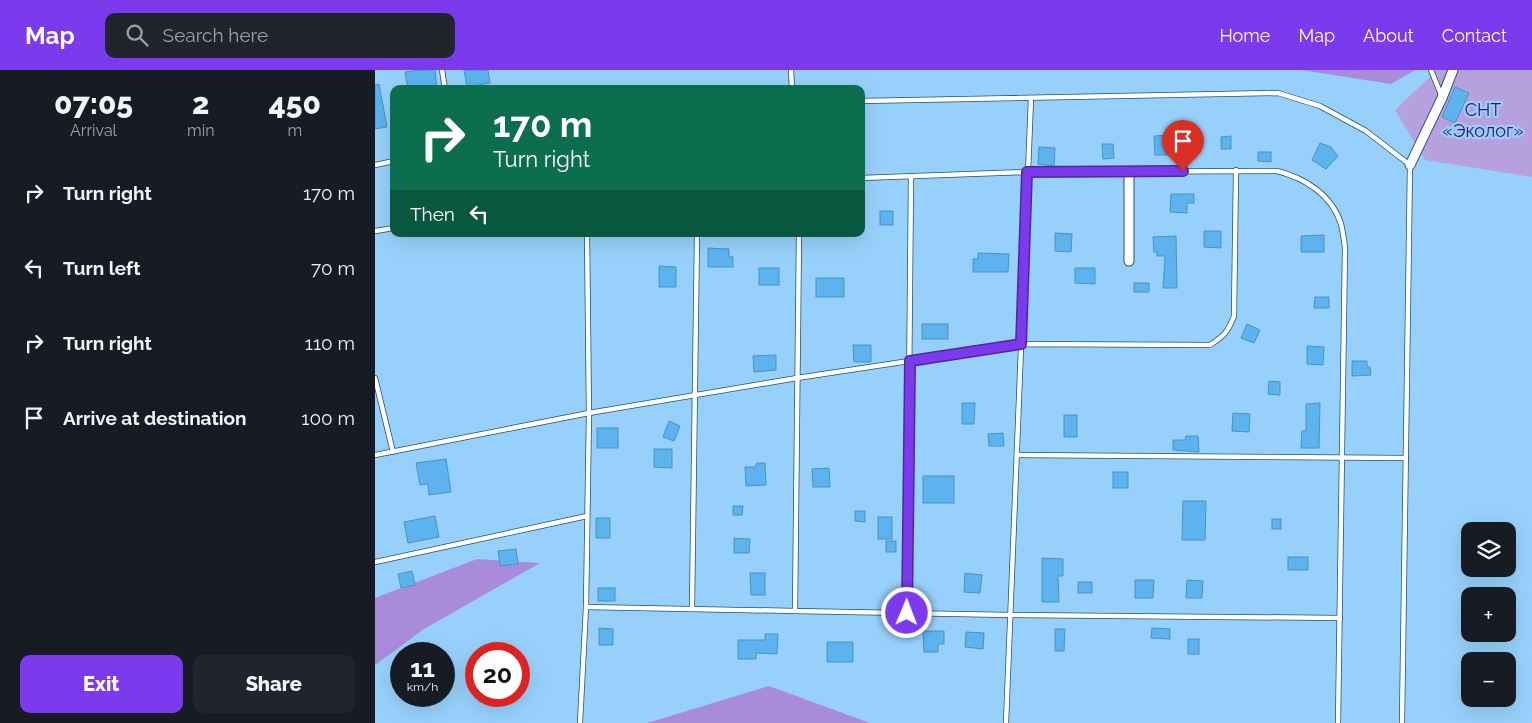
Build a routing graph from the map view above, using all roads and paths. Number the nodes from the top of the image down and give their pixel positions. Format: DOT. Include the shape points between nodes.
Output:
graph roads {
  1 [pos="442,70"];
  2 [pos="791,70"];
  3 [pos="1431,70"];
  4 [pos="1453,70"];
  5 [pos="444,85"];
  6 [pos="791,85"];
  7 [pos="1031,98"];
  8 [pos="1442,98"];
  9 [pos="865,101"];
  10 [pos="390,162"];
  11 [pos="375,165"];
  12 [pos="1410,165"];
  13 [pos="1236,170"];
  14 [pos="1027,172"];
  15 [pos="1129,172"];
  16 [pos="911,176"];
  17 [pos="865,178"];
  18 [pos="390,229"];
  19 [pos="375,231"];
  20 [pos="587,237"];
  21 [pos="697,237"];
  22 [pos="799,237"];
  23 [pos="1129,261"];
  24 [pos="1021,344"];
  25 [pos="910,361"];
  26 [pos="375,378"];
  27 [pos="797,378"];
  28 [pos="694,395"];
  29 [pos="589,413"];
  30 [pos="393,452"];
  31 [pos="375,455"];
  32 [pos="1017,455"];
  33 [pos="1342,458"];
  34 [pos="1406,458"];
  35 [pos="587,516"];
  36 [pos="375,562"];
  37 [pos="586,607"];
  38 [pos="692,609"];
  39 [pos="795,611"];
  40 [pos="907,613"];
  41 [pos="1010,615"];
  42 [pos="1339,618"];
  43 [pos="580,723"];
  44 [pos="1006,723"];
  45 [pos="1338,723"];
  46 [pos="1402,723"];
  1 -- 5 [label="lane"];
  2 -- 6 [label="lane"];
  3 -- 8 [label="lane"];
  4 -- 8 [label="street"];
  7 -- 9 [label="lane"];
  7 -- 12 [label="lane" via="1278,93 1320,106 1365,131"];
  7 -- 14 [label="lane"];
  8 -- 12 [label="street"];
  10 -- 11 [label="lane"];
  12 -- 34 [label="lane"];
  13 -- 15 [label="lane"];
  13 -- 24 [label="lane" via="1234,316 1222,338 1210,345 1195,346"];
  13 -- 33 [label="lane" via="1277,170 1295,176 1312,186 1331,204 1341,224 1345,248"];
  14 -- 15 [label="lane"];
  14 -- 16 [label="lane"];
  14 -- 24 [label="lane"];
  15 -- 23 [label="street"];
  16 -- 17 [label="lane"];
  16 -- 25 [label="lane"];
  18 -- 19 [label="lane"];
  20 -- 29 [label="lane"];
  21 -- 28 [label="lane"];
  22 -- 27 [label="lane"];
  24 -- 25 [label="lane"];
  24 -- 32 [label="lane"];
  25 -- 27 [label="lane"];
  25 -- 40 [label="lane"];
  26 -- 30 [label="lane"];
  27 -- 28 [label="lane"];
  27 -- 39 [label="lane"];
  28 -- 29 [label="lane"];
  28 -- 38 [label="lane"];
  29 -- 30 [label="lane"];
  29 -- 35 [label="lane"];
  30 -- 31 [label="lane"];
  32 -- 33 [label="lane"];
  32 -- 41 [label="lane"];
  33 -- 34 [label="lane"];
  33 -- 42 [label="lane"];
  34 -- 46 [label="lane"];
  35 -- 36 [label="lane"];
  35 -- 37 [label="lane"];
  37 -- 38 [label="lane"];
  37 -- 43 [label="lane"];
  38 -- 39 [label="lane"];
  39 -- 40 [label="lane"];
  40 -- 41 [label="lane"];
  41 -- 42 [label="lane"];
  41 -- 44 [label="lane"];
  42 -- 45 [label="lane"];
}
